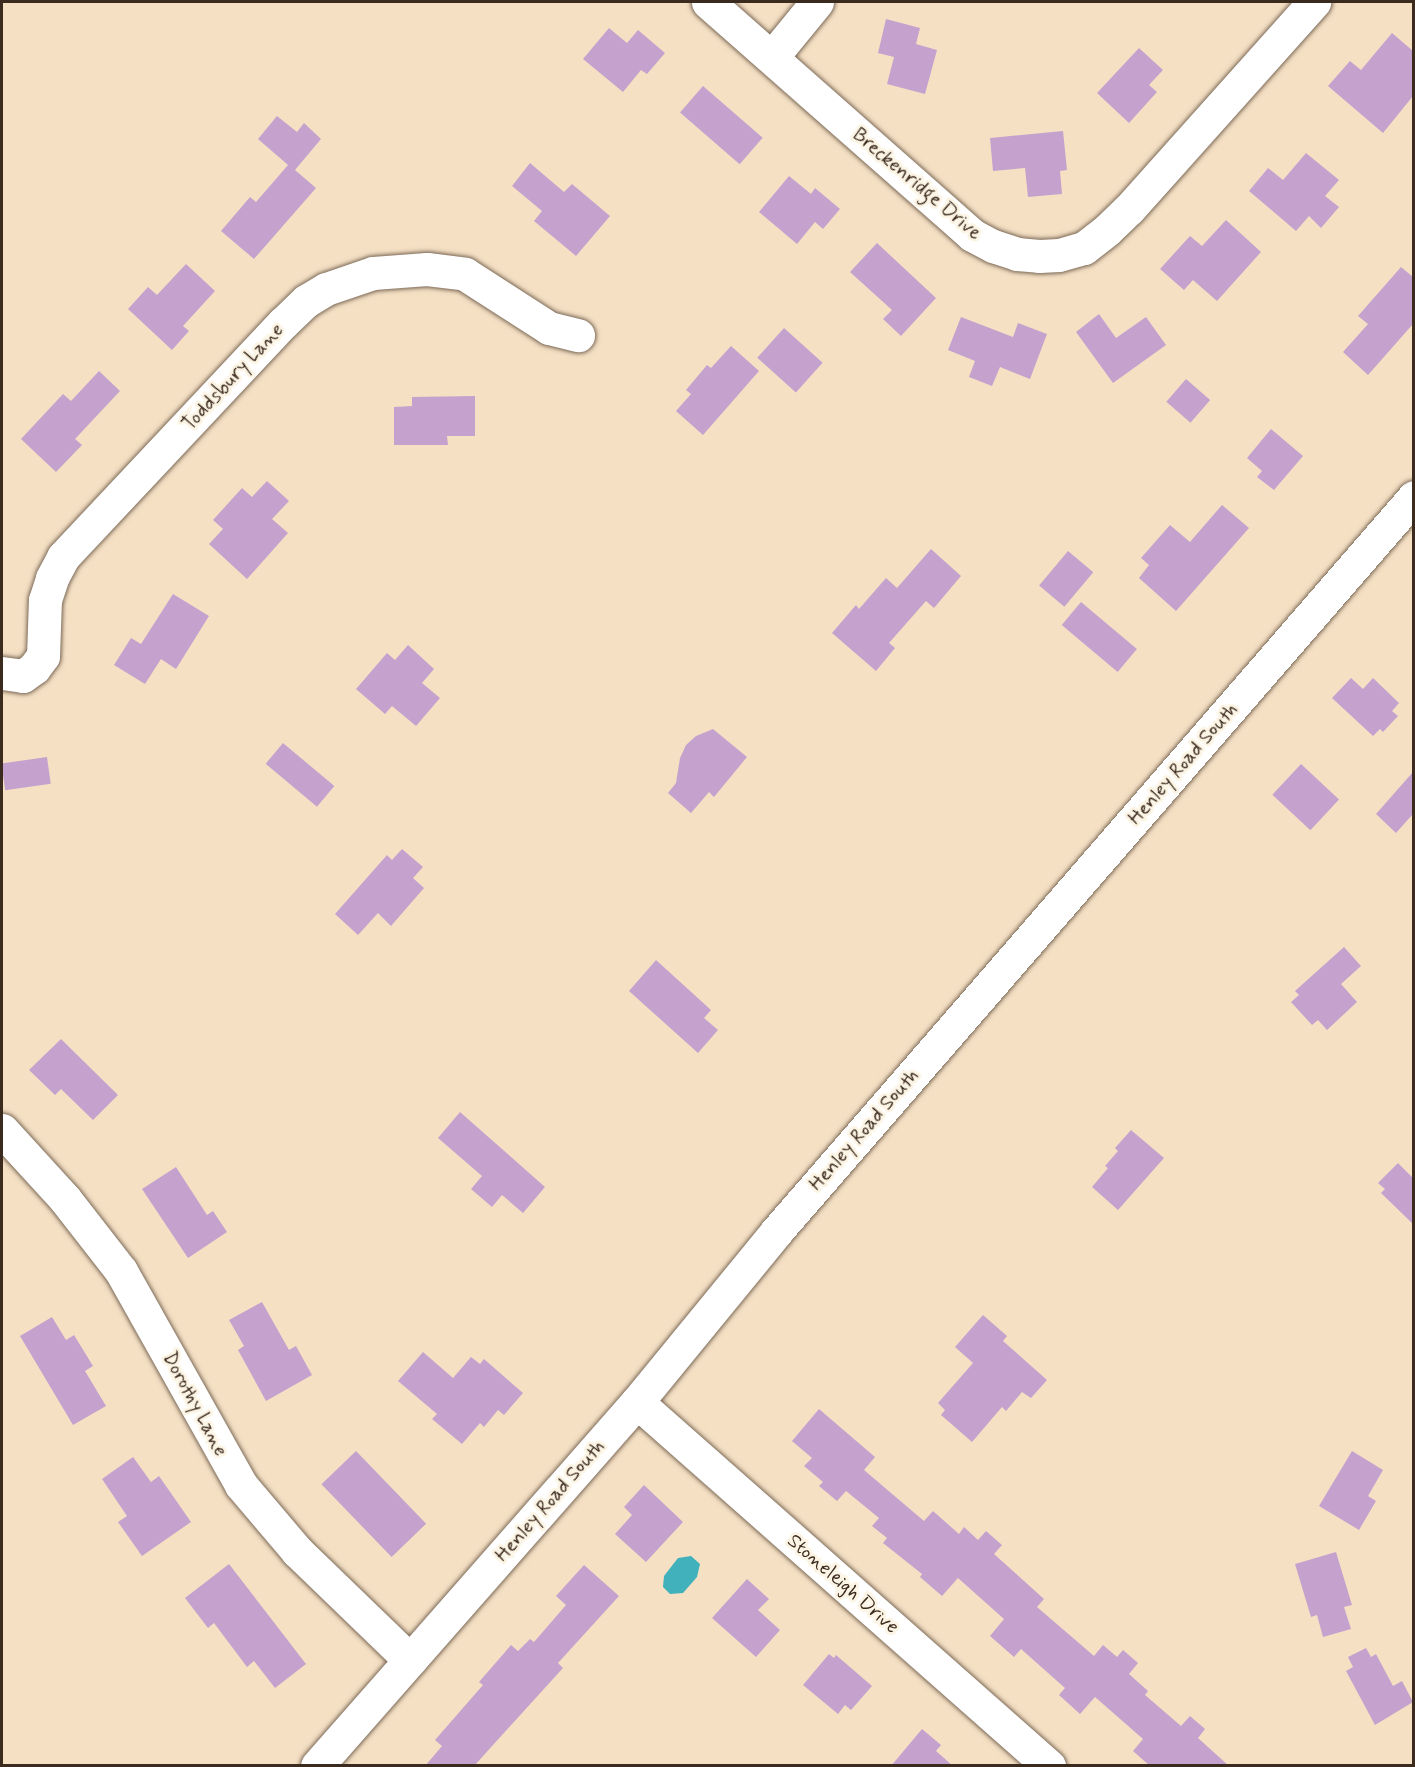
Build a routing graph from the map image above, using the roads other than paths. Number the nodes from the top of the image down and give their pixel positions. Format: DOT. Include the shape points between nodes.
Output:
graph roads {
  1 [pos="708,2"];
  2 [pos="817,2"];
  3 [pos="1314,2"];
  4 [pos="772,57"];
  5 [pos="578,335"];
  6 [pos="1413,496"];
  7 [pos="2,673"];
  8 [pos="2,1130"];
  9 [pos="637,1402"];
  10 [pos="410,1660"];
  11 [pos="1034,1761"];
  12 [pos="317,1766"];
  1 -- 4 [label="street, Breckenridge Drive"];
  2 -- 4 [label="street"];
  3 -- 4 [label="street, Breckenridge Drive" via="1129,209 1084,249 1059,255 1017,254 972,235"];
  5 -- 7 [label="street, Toddsbury Lane" via="549,328 465,274 427,269 373,273 326,289 283,323 63,557 45,600 43,656 23,676"];
  6 -- 9 [label="street, Henley Road South" via="776,1232"];
  8 -- 10 [label="street, Dorothy Lane" via="65,1198 121,1271 241,1485 297,1551"];
  9 -- 10 [label="street, Henley Road South"];
  9 -- 11 [label="street, Stoneleigh Drive"];
  10 -- 12 [label="street, Henley Road South"];
}
